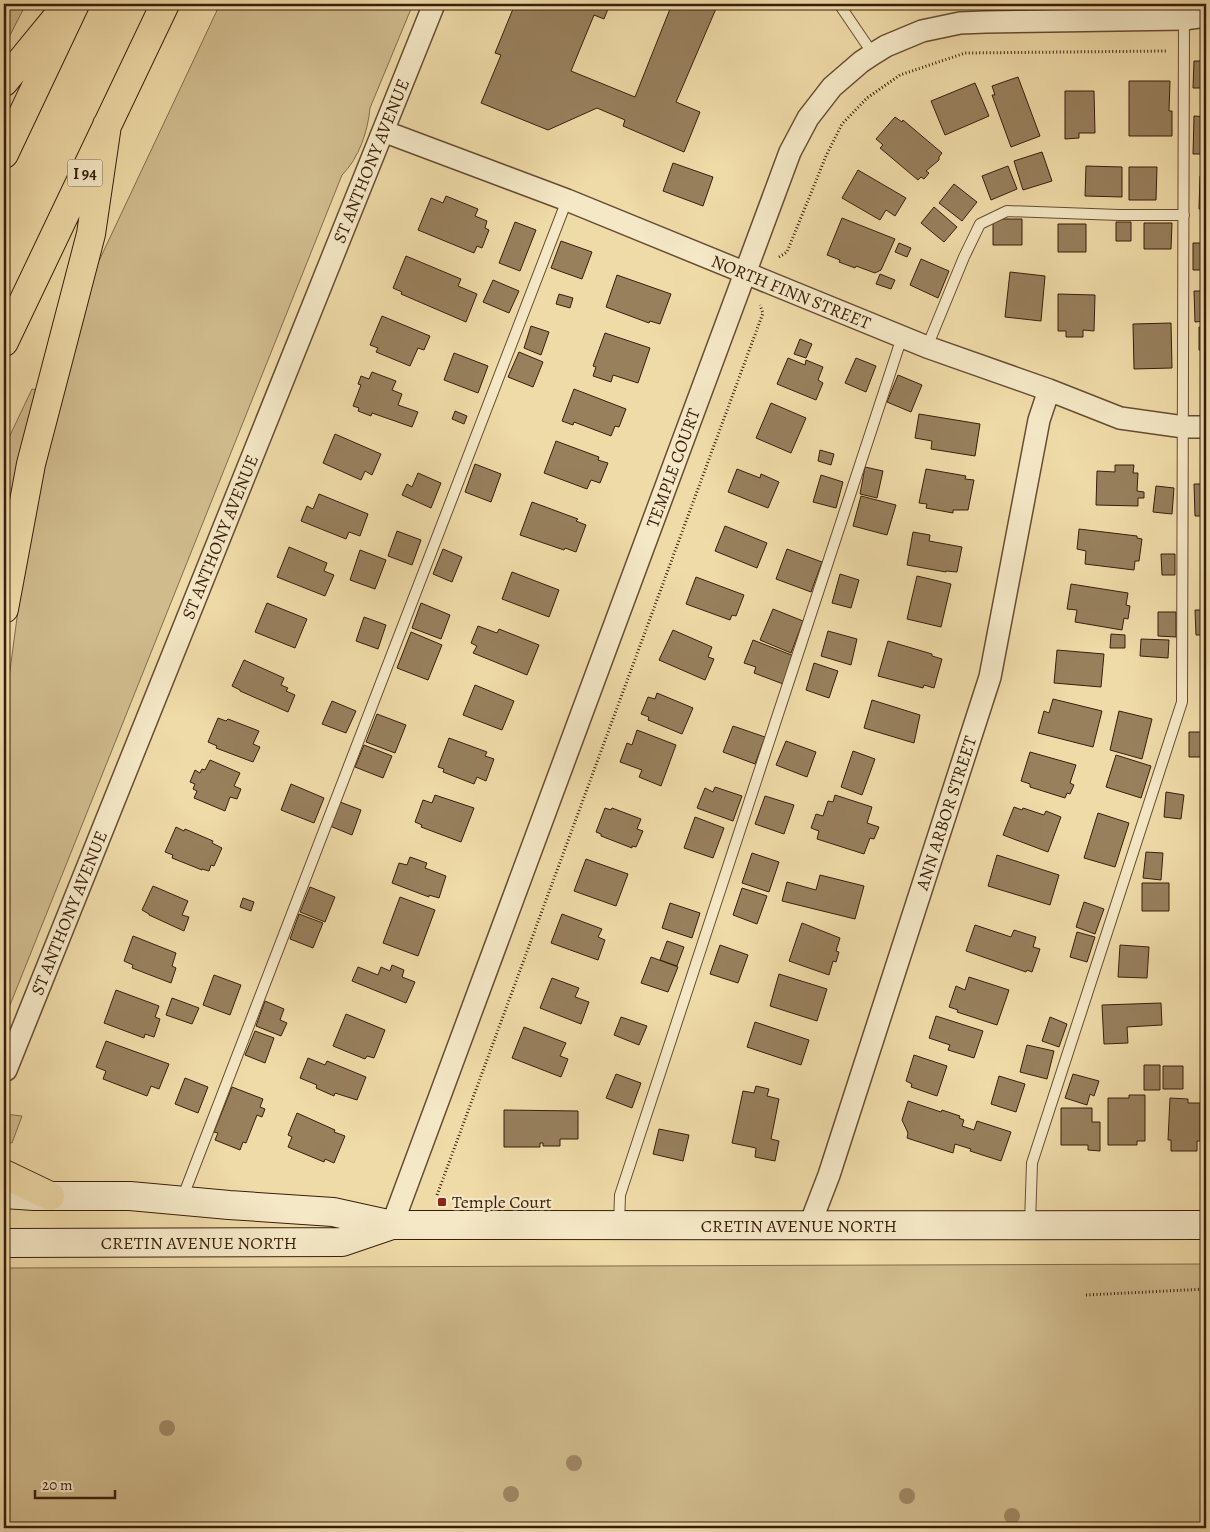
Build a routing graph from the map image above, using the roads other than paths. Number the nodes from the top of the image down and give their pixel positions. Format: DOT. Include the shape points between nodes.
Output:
graph roads {
  1 [pos="69,4"];
  2 [pos="75,4"];
  3 [pos="165,4"];
  4 [pos="434,4"];
  5 [pos="840,4"];
  6 [pos="1206,16"];
  7 [pos="1184,19"];
  8 [pos="873,54"];
  9 [pos="4,82"];
  10 [pos="107,125"];
  11 [pos="383,131"];
  12 [pos="4,154"];
  13 [pos="567,200"];
  14 [pos="1184,215"];
  15 [pos="745,273"];
  16 [pos="902,337"];
  17 [pos="4,342"];
  18 [pos="927,347"];
  19 [pos="1049,390"];
  20 [pos="1206,427"];
  21 [pos="1184,428"];
  22 [pos="4,609"];
  23 [pos="6,1070"];
  24 [pos="4,1174"];
  25 [pos="4,1194"];
  26 [pos="50,1196"];
  27 [pos="181,1200"];
  28 [pos="1030,1224"];
  29 [pos="392,1225"];
  30 [pos="1206,1225"];
  31 [pos="619,1227"];
  32 [pos="809,1227"];
  33 [pos="4,1243"];
  1 -- 9 [label="highway"];
  2 -- 12 [label="highway"];
  3 -- 10 [label="highway, I 94"];
  4 -- 11 [label="street, ST ANTHONY AVENUE"];
  5 -- 8 [label="lane"];
  6 -- 7 [label="street, TEMPLE COURT"];
  7 -- 8 [label="street, TEMPLE COURT" via="960,24 922,31"];
  7 -- 14 [label="lane"];
  8 -- 15 [label="street, TEMPLE COURT" via="832,87 808,118 790,152"];
  10 -- 17 [label="highway, I 94"];
  10 -- 22 [label="highway" via="91,234 31,464"];
  11 -- 13 [label="street, NORTH FINN STREET"];
  11 -- 23 [label="street, ST ANTHONY AVENUE"];
  13 -- 15 [label="street, NORTH FINN STREET"];
  13 -- 27 [label="lane"];
  14 -- 18 [label="lane" via="1007,211 993,217 980,224"];
  14 -- 21 [label="lane"];
  15 -- 16 [label="street, NORTH FINN STREET"];
  15 -- 29 [label="street, TEMPLE COURT"];
  16 -- 18 [label="street, NORTH FINN STREET"];
  16 -- 31 [label="lane" via="620,1195"];
  18 -- 19 [label="street, NORTH FINN STREET"];
  19 -- 21 [label="street, NORTH FINN STREET" via="1120,418"];
  19 -- 32 [label="street, ANN ARBOR STREET" via="1039,420 990,677 830,1175"];
  20 -- 21 [label="street, NORTH FINN STREET"];
  21 -- 28 [label="lane" via="1182,702 1032,1163"];
  24 -- 26 [label="highway"];
  25 -- 26 [label="main road, CRETIN AVENUE NORTH"];
  26 -- 27 [label="main road, CRETIN AVENUE NORTH"];
  27 -- 29 [label="main road, CRETIN AVENUE NORTH" via="333,1212"];
  28 -- 30 [label="main road, CRETIN AVENUE NORTH"];
  28 -- 32 [label="main road, CRETIN AVENUE NORTH"];
  29 -- 31 [label="main road, CRETIN AVENUE NORTH"];
  29 -- 33 [label="main road, CRETIN AVENUE NORTH" via="342,1242"];
  31 -- 32 [label="main road, CRETIN AVENUE NORTH"];
}
